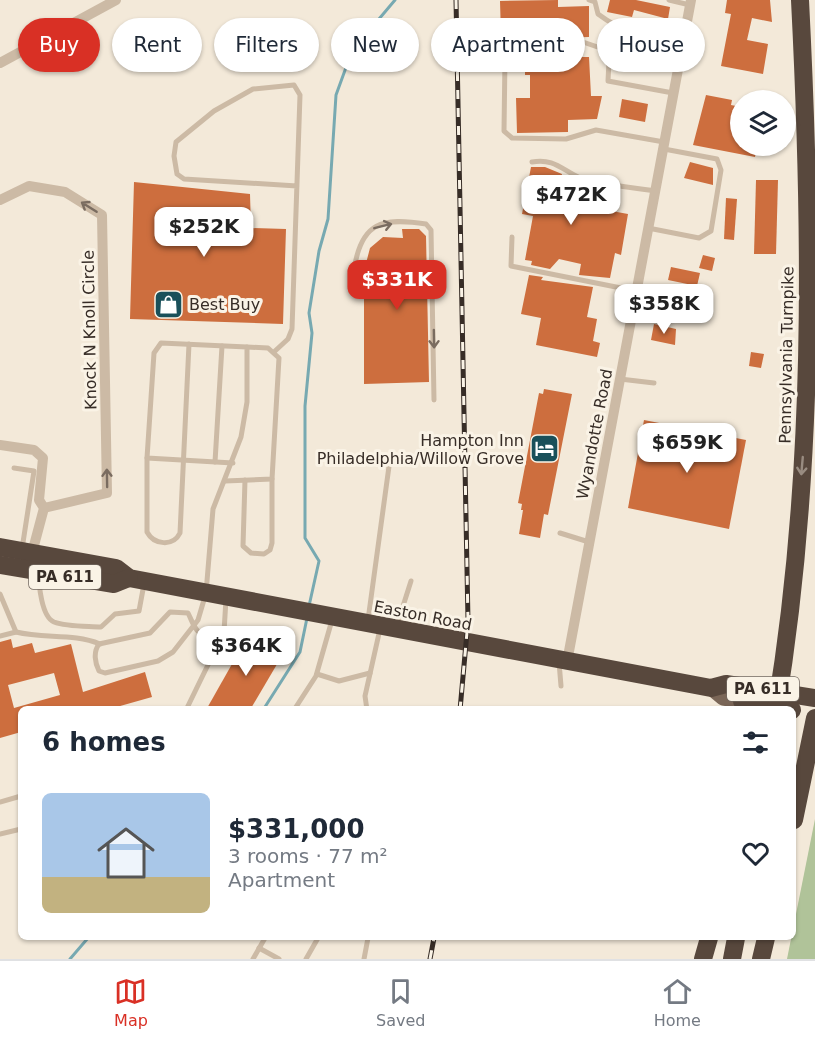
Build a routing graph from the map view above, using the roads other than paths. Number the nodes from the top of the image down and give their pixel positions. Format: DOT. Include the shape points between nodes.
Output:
graph roads {
  1 [pos="116,0"];
  2 [pos="589,0"];
  3 [pos="669,0"];
  4 [pos="800,0"];
  5 [pos="690,3"];
  6 [pos="604,18"];
  7 [pos="687,18"];
  8 [pos="597,47"];
  9 [pos="0,63"];
  10 [pos="608,72"];
  11 [pos="677,72"];
  12 [pos="673,93"];
  13 [pos="664,145"];
  14 [pos="532,162"];
  15 [pos="297,186"];
  16 [pos="655,191"];
  17 [pos="0,200"];
  18 [pos="648,228"];
  19 [pos="512,237"];
  20 [pos="354,270"];
  21 [pos="636,291"];
  22 [pos="189,344"];
  23 [pos="222,346"];
  24 [pos="247,347"];
  25 [pos="275,351"];
  26 [pos="620,379"];
  27 [pos="654,383"];
  28 [pos="434,400"];
  29 [pos="0,445"];
  30 [pos="147,458"];
  31 [pos="390,459"];
  32 [pos="184,460"];
  33 [pos="215,462"];
  34 [pos="233,463"];
  35 [pos="14,468"];
  36 [pos="272,479"];
  37 [pos="245,480"];
  38 [pos="225,481"];
  39 [pos="44,508"];
  40 [pos="560,532"];
  41 [pos="589,542"];
  42 [pos="0,547"];
  43 [pos="27,552"];
  44 [pos="0,565"];
  45 [pos="40,573"];
  46 [pos="137,579"];
  47 [pos="411,581"];
  48 [pos="206,593"];
  49 [pos="0,594"];
  50 [pos="226,597"];
  51 [pos="324,617"];
  52 [pos="381,627"];
  53 [pos="193,628"];
  54 [pos="16,632"];
  55 [pos="224,632"];
  56 [pos="277,634"];
  57 [pos="0,636"];
  58 [pos="100,644"];
  59 [pos="563,661"];
  60 [pos="370,673"];
  61 [pos="317,674"];
  62 [pos="561,686"];
  63 [pos="711,688"];
  64 [pos="815,698"];
  65 [pos="742,701"];
  66 [pos="188,706"];
  67 [pos="297,706"];
  68 [pos="367,706"];
  69 [pos="770,706"];
  70 [pos="777,706"];
  71 [pos="796,710"];
  72 [pos="815,713"];
  73 [pos="815,718"];
  74 [pos="18,797"];
  75 [pos="0,802"];
  76 [pos="796,810"];
  77 [pos="18,830"];
  78 [pos="0,834"];
  79 [pos="264,940"];
  80 [pos="317,940"];
  81 [pos="368,940"];
  82 [pos="708,940"];
  83 [pos="736,940"];
  84 [pos="766,940"];
  85 [pos="259,948"];
  86 [pos="253,959"];
  87 [pos="279,959"];
  88 [pos="306,959"];
  89 [pos="364,959"];
  90 [pos="703,959"];
  91 [pos="732,959"];
  92 [pos="762,959"];
  1 -- 9 [label="street"];
  2 -- 6 [label="lane" via="595,2 598,14"];
  3 -- 5 [label="lane"];
  4 -- 70 [label="highway, Pennsylvania Turnpike, one-way" via="809,188 808,407"];
  5 -- 7 [label="street, Wyandotte Road"];
  8 -- 13 [label="lane" via="583,42 514,44 505,57 504,131 512,138 566,139 596,130"];
  10 -- 12 [label="lane" via="608,81"];
  11 -- 12 [label="street, Wyandotte Road"];
  12 -- 13 [label="street, Wyandotte Road"];
  13 -- 16 [label="street, Wyandotte Road"];
  13 -- 18 [label="lane" via="717,159 721,170 711,231 699,238"];
  14 -- 16 [label="lane" via="564,167 580,178"];
  15 -- 15 [label="lane" via="300,94 294,85 253,89 214,111 176,142 177,174 184,179"];
  15 -- 25 [label="lane" via="292,329"];
  16 -- 18 [label="street, Wyandotte Road"];
  39 -- 17 [label="street, Knock N Knoll Circle, one-way" via="107,494 102,215 65,192 29,186"];
  18 -- 21 [label="street, Wyandotte Road"];
  19 -- 21 [label="lane" via="511,266"];
  20 -- 28 [label="lane, one-way" via="365,233 380,224 414,222 426,224 431,230"];
  21 -- 26 [label="street, Wyandotte Road"];
  22 -- 23 [label="lane"];
  22 -- 30 [label="lane" via="161,343 154,353"];
  22 -- 32 [label="lane"];
  23 -- 24 [label="lane"];
  23 -- 33 [label="lane"];
  24 -- 25 [label="lane"];
  24 -- 34 [label="lane" via="247,402"];
  25 -- 36 [label="lane" via="279,358"];
  26 -- 27 [label="lane"];
  26 -- 41 [label="street, Wyandotte Road"];
  29 -- 39 [label="street" via="34,450 43,458 39,500"];
  30 -- 32 [label="lane"];
  30 -- 32 [label="lane" via="147,532 150,538 170,543 180,533"];
  31 -- 52 [label="lane"];
  32 -- 33 [label="lane"];
  33 -- 34 [label="lane"];
  34 -- 38 [label="lane"];
  35 -- 43 [label="lane" via="34,471"];
  36 -- 37 [label="lane"];
  36 -- 37 [label="lane" via="272,543 264,554 251,553 243,546"];
  37 -- 38 [label="lane"];
  38 -- 48 [label="lane" via="213,509"];
  39 -- 43 [label="street"];
  40 -- 41 [label="lane"];
  41 -- 59 [label="street, Wyandotte Road"];
  42 -- 43 [label="highway, Easton Road / PA 611"];
  43 -- 46 [label="highway, Easton Road / PA 611" via="116,568"];
  44 -- 45 [label="highway, Easton Road / PA 611"];
  45 -- 46 [label="highway, Easton Road / PA 611" via="114,584"];
  45 -- 46 [label="lane" via="38,588 49,618 83,626 101,627 115,614 139,611"];
  46 -- 48 [label="highway, Easton Road / PA 611"];
  47 -- 52 [label="lane"];
  48 -- 50 [label="highway, Easton Road / PA 611"];
  48 -- 53 [label="lane"];
  49 -- 54 [label="lane"];
  50 -- 51 [label="highway, Easton Road / PA 611"];
  50 -- 55 [label="lane"];
  51 -- 52 [label="highway, Easton Road / PA 611"];
  51 -- 61 [label="lane"];
  52 -- 59 [label="highway, Easton Road / PA 611"];
  52 -- 60 [label="lane"];
  53 -- 55 [label="lane" via="216,638"];
  53 -- 58 [label="lane" via="188,613 170,612 150,633"];
  53 -- 58 [label="lane" via="173,652 158,662 105,673 96,665 96,648"];
  54 -- 57 [label="lane"];
  54 -- 58 [label="lane" via="38,637 80,636"];
  55 -- 56 [label="lane" via="249,628"];
  55 -- 66 [label="lane"];
  59 -- 62 [label="lane"];
  59 -- 63 [label="highway, Easton Road / PA 611"];
  60 -- 61 [label="lane" via="339,681"];
  60 -- 68 [label="lane"];
  61 -- 67 [label="lane"];
  63 -- 64 [label="highway, Easton Road / PA 611" via="726,684"];
  63 -- 65 [label="main road, Easton Road / PA 611" via="723,698"];
  65 -- 69 [label="highway, Easton Road / PA 611"];
  71 -- 72 [label="highway, Easton Road / PA 611"];
  73 -- 76 [label="highway"];
  74 -- 75 [label="lane"];
  77 -- 78 [label="lane"];
  79 -- 85 [label="lane"];
  80 -- 88 [label="lane"];
  81 -- 89 [label="lane"];
  82 -- 90 [label="highway"];
  83 -- 91 [label="highway"];
  84 -- 92 [label="highway"];
  85 -- 86 [label="lane"];
  85 -- 87 [label="lane"];
}
